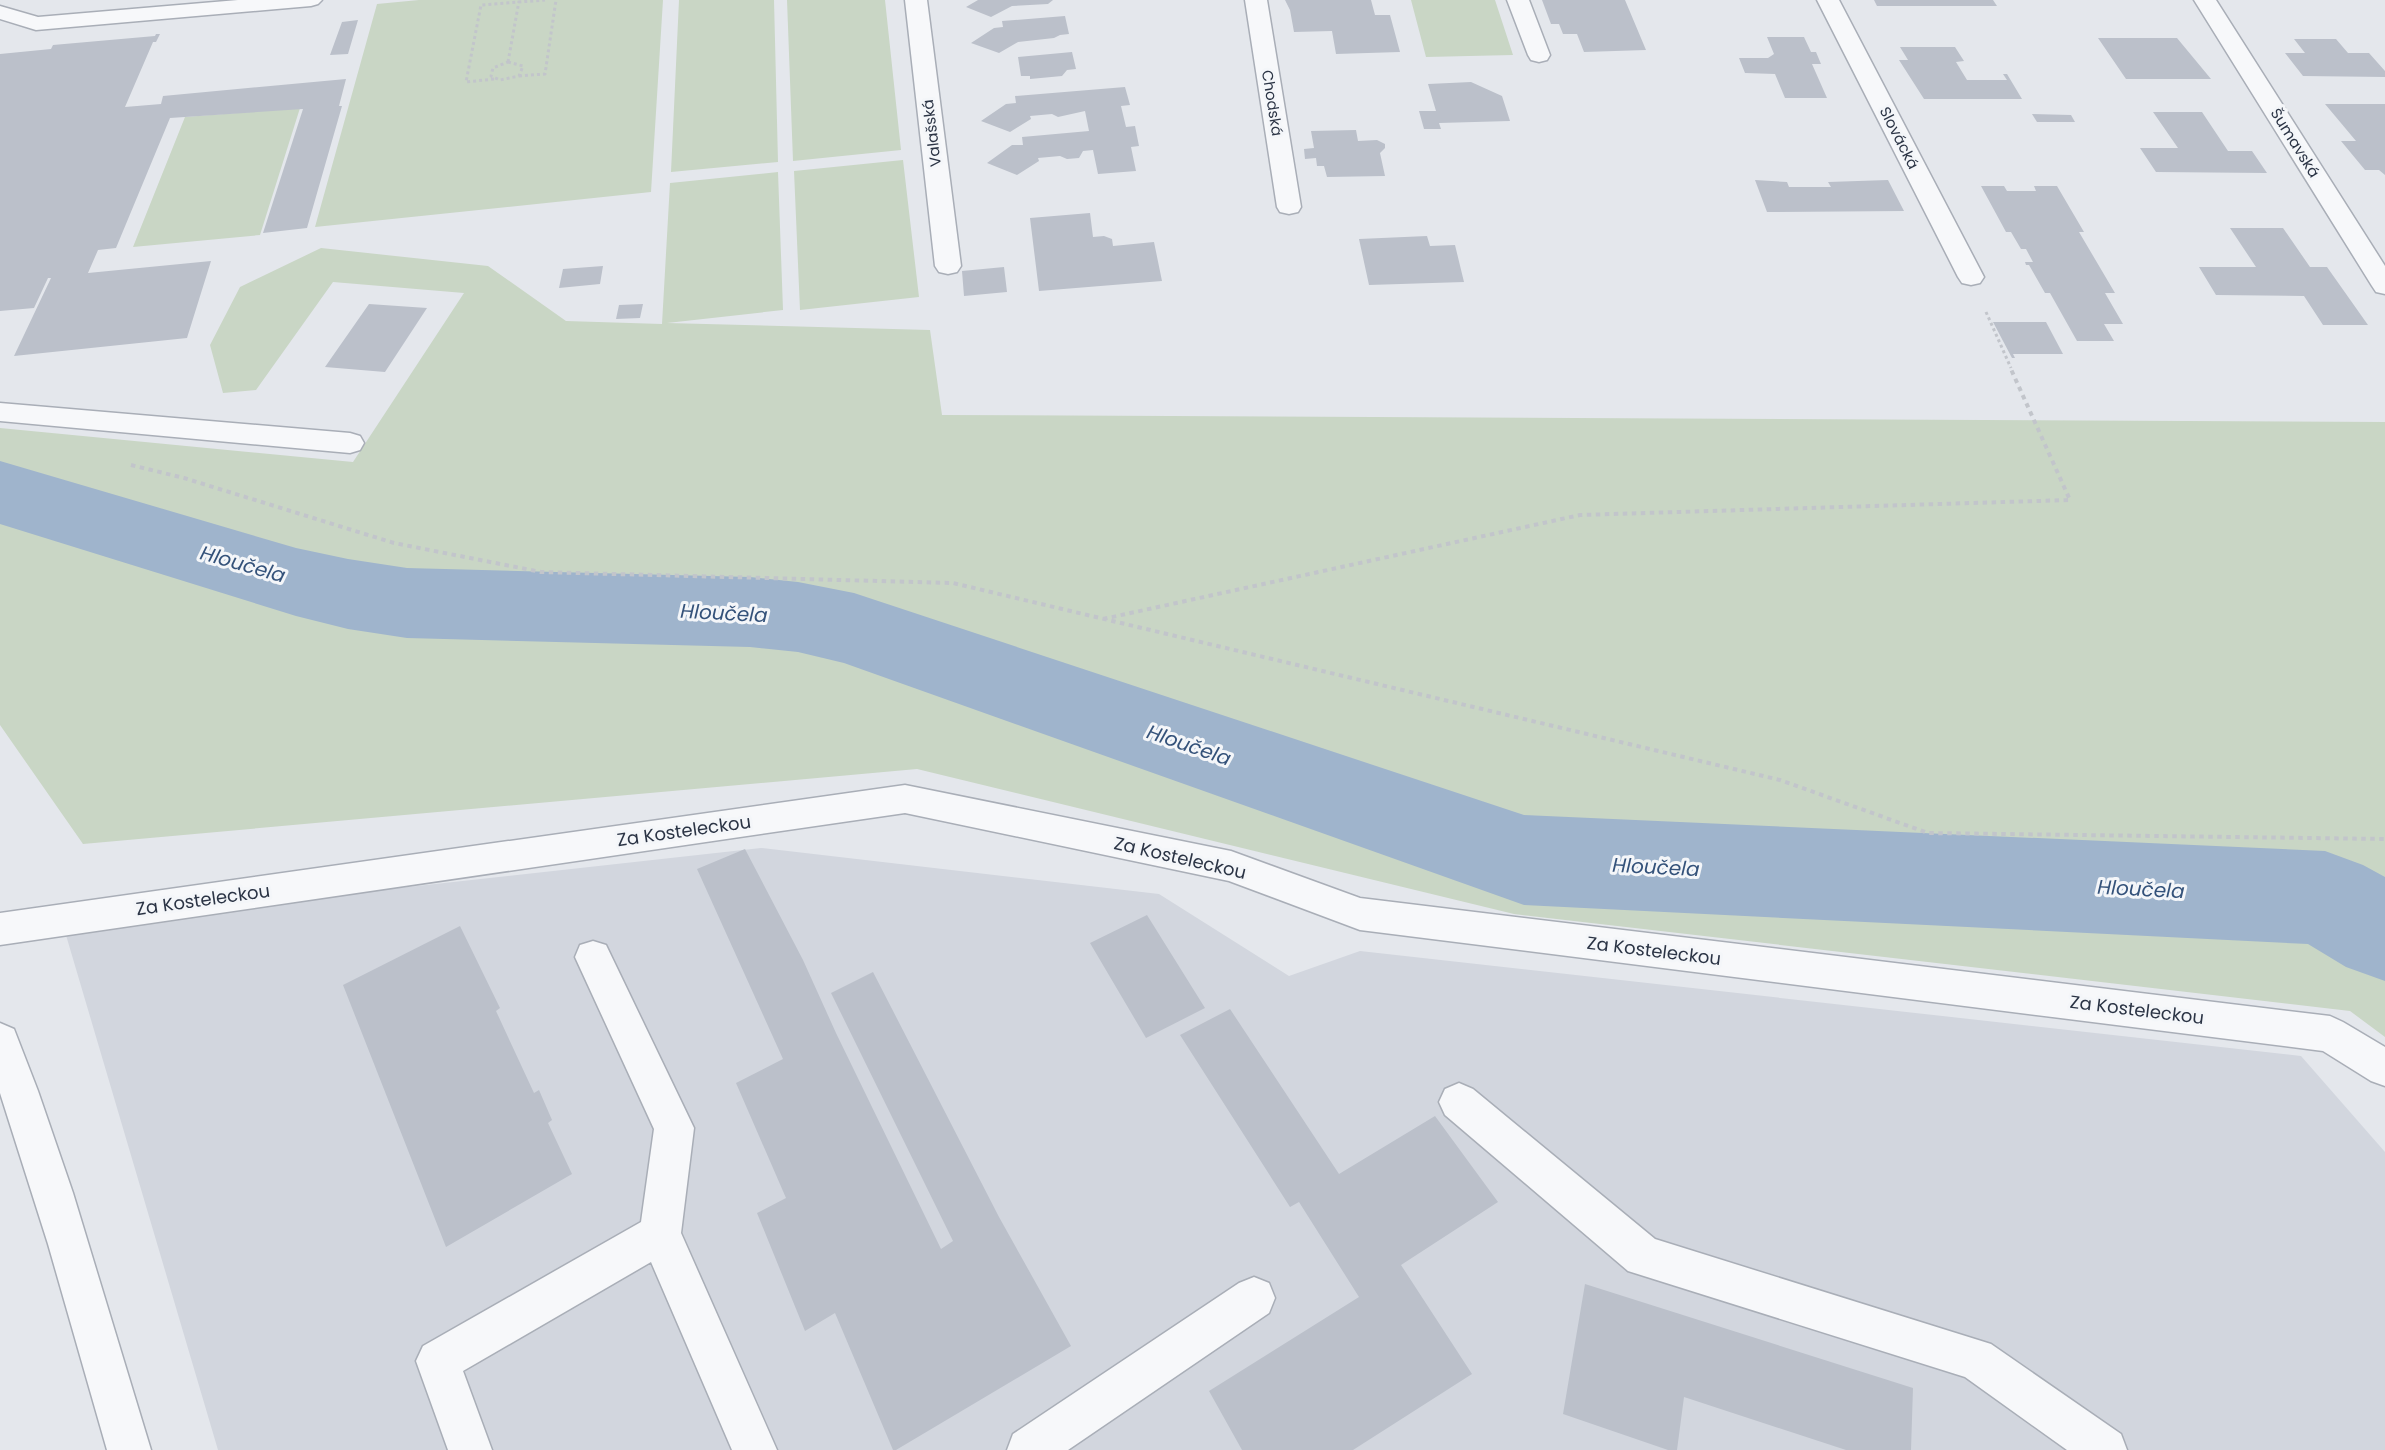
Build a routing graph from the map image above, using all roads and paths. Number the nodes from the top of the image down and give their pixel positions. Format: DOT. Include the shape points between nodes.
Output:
graph roads {
  1 [pos="311,0"];
  2 [pos="545,0"];
  3 [pos="556,0"];
  4 [pos="916,0"];
  5 [pos="1256,0"];
  6 [pos="1518,0"];
  7 [pos="1828,0"];
  8 [pos="2205,0"];
  9 [pos="519,1"];
  10 [pos="0,12"];
  11 [pos="1539,55"];
  12 [pos="508,62"];
  13 [pos="519,76"];
  14 [pos="494,79"];
  15 [pos="1289,207"];
  16 [pos="948,266"];
  17 [pos="1971,277"];
  18 [pos="2385,286"];
  19 [pos="0,412"];
  20 [pos="350,443"];
  21 [pos="127,464"];
  22 [pos="1100,619"];
  23 [pos="2385,839"];
  24 [pos="0,929"];
  25 [pos="593,957"];
  26 [pos="0,1041"];
  27 [pos="2385,1068"];
  28 [pos="1460,1102"];
  29 [pos="660,1234"];
  30 [pos="1254,1298"];
  31 [pos="129,1450"];
  32 [pos="470,1450"];
  33 [pos="755,1450"];
  34 [pos="1029,1450"];
  35 [pos="2104,1450"];
  1 -- 10 [label="street" via="36,24"];
  2 -- 9 [label="path"];
  3 -- 13 [label="path" via="545,74"];
  4 -- 16 [label="street, Valašská"];
  5 -- 15 [label="street, Chodská"];
  6 -- 11 [label="street"];
  7 -- 17 [label="street, Slovácká"];
  8 -- 18 [label="street, Šumavská"];
  9 -- 12 [label="path"];
  9 -- 14 [label="path" via="482,5 466,82"];
  12 -- 13 [label="path" via="523,66"];
  12 -- 14 [label="path" via="492,70"];
  13 -- 14 [label="path"];
  17 -- 22 [label="path" via="2070,500 1580,515"];
  19 -- 20 [label="street"];
  21 -- 22 [label="path" via="394,543 541,572 953,583"];
  22 -- 23 [label="path" via="1780,780 1929,833"];
  24 -- 27 [label="street, Za Kosteleckou" via="905,799 1231,866 1360,914 2330,1034"];
  25 -- 29 [label="street" via="674,1128"];
  26 -- 31 [label="street" via="64,1228"];
  28 -- 35 [label="street" via="1643,1256 1976,1359"];
  29 -- 32 [label="street" via="438,1361"];
  29 -- 33 [label="street"];
  30 -- 34 [label="street"];
}
